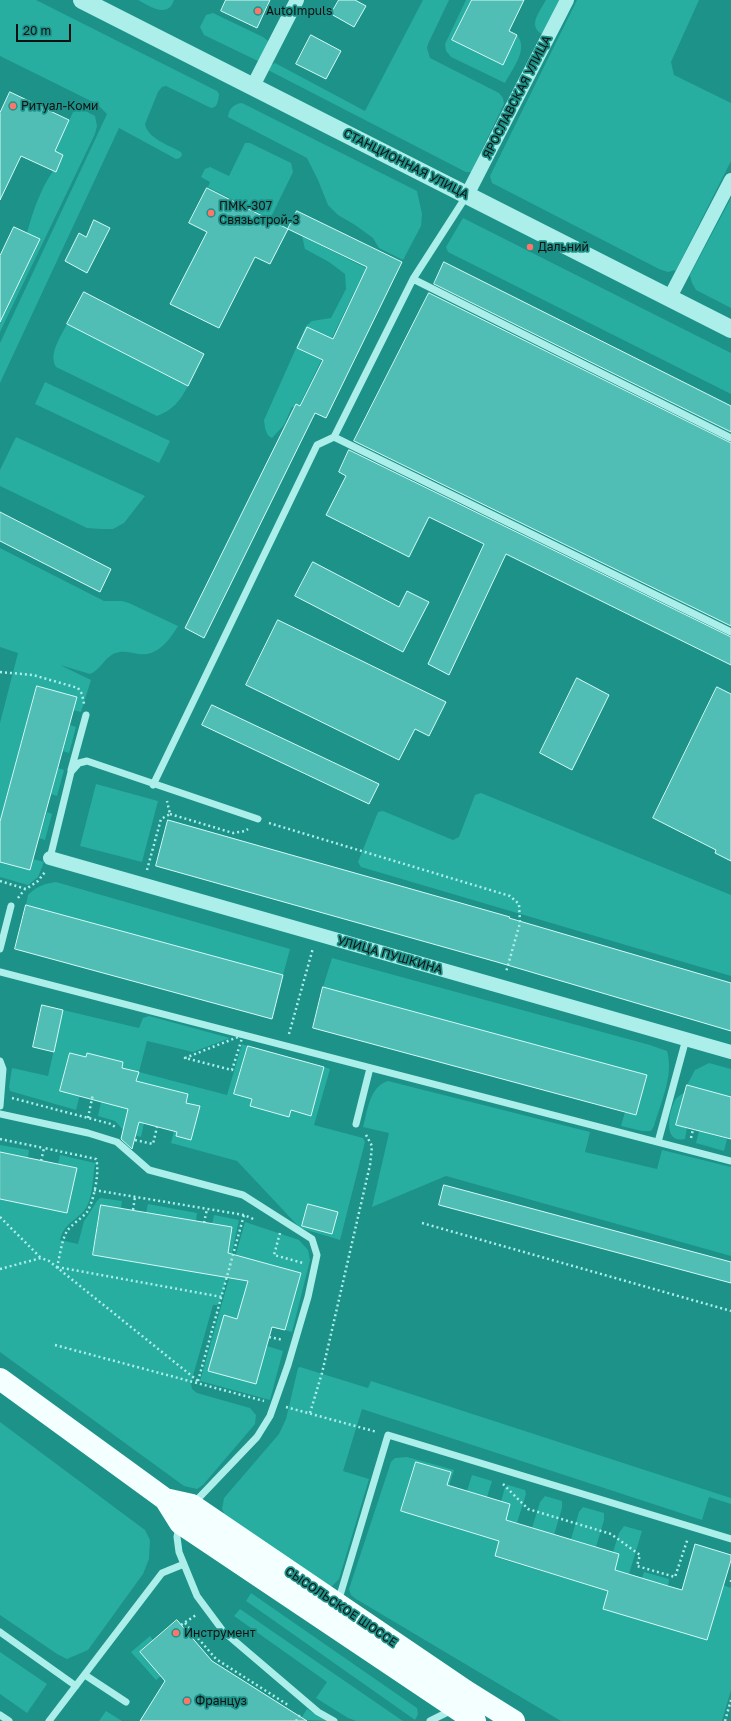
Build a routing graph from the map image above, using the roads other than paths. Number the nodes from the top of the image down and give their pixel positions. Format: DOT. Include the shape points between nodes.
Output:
graph roads {
  1 [pos="82,0"];
  2 [pos="297,0"];
  3 [pos="567,0"];
  4 [pos="253,86"];
  5 [pos="731,180"];
  6 [pos="467,195"];
  7 [pos="414,279"];
  8 [pos="670,297"];
  9 [pos="731,329"];
  10 [pos="334,437"];
  11 [pos="731,438"];
  12 [pos="731,632"];
  13 [pos="86,715"];
  14 [pos="71,772"];
  15 [pos="153,784"];
  16 [pos="258,819"];
  17 [pos="50,858"];
  18 [pos="10,906"];
  19 [pos="0,949"];
  20 [pos="0,972"];
  21 [pos="686,1039"];
  22 [pos="731,1052"];
  23 [pos="0,1061"];
  24 [pos="370,1068"];
  25 [pos="0,1106"];
  26 [pos="0,1114"];
  27 [pos="356,1124"];
  28 [pos="658,1142"];
  29 [pos="731,1161"];
  30 [pos="0,1379"];
  31 [pos="186,1514"];
  32 [pos="731,1539"];
  33 [pos="184,1564"];
  34 [pos="337,1605"];
  35 [pos="0,1632"];
  36 [pos="85,1675"];
  37 [pos="76,1686"];
  38 [pos="126,1702"];
  39 [pos="454,1708"];
  40 [pos="0,1715"];
  41 [pos="9,1721"];
  42 [pos="49,1721"];
  43 [pos="334,1721"];
  44 [pos="430,1721"];
  45 [pos="475,1721"];
  46 [pos="514,1721"];
  1 -- 4 [label="street, СТАНЦИОННАЯ УЛИЦА"];
  2 -- 4 [label="street"];
  3 -- 6 [label="street, ЯРОСЛАВСКАЯ УЛИЦА"];
  4 -- 6 [label="street, СТАНЦИОННАЯ УЛИЦА"];
  5 -- 8 [label="street"];
  6 -- 7 [label="lane"];
  6 -- 8 [label="street, СТАНЦИОННАЯ УЛИЦА"];
  7 -- 10 [label="lane"];
  7 -- 11 [label="lane"];
  8 -- 9 [label="street, СТАНЦИОННАЯ УЛИЦА"];
  10 -- 12 [label="lane"];
  10 -- 15 [label="lane" via="317,445"];
  13 -- 14 [label="lane"];
  14 -- 15 [label="lane" via="79,763 87,761"];
  14 -- 17 [label="lane"];
  15 -- 16 [label="lane"];
  17 -- 21 [label="street, УЛИЦА ПУШКИНА"];
  18 -- 19 [label="lane"];
  20 -- 24 [label="lane"];
  21 -- 22 [label="street, УЛИЦА ПУШКИНА"];
  21 -- 28 [label="lane"];
  23 -- 25 [label="lane" via="3,1069"];
  24 -- 27 [label="lane"];
  24 -- 28 [label="lane"];
  26 -- 31 [label="lane" via="88,1133 117,1142 149,1170 243,1195 312,1239 318,1255 288,1365 270,1416 257,1437"];
  28 -- 29 [label="lane"];
  30 -- 31 [label="main road, СЫСОЛЬСКОЕ ШОССЕ"];
  31 -- 33 [label="lane" via="176,1537"];
  31 -- 34 [label="main road, СЫСОЛЬСКОЕ ШОССЕ"];
  31 -- 39 [label="main road, СЫСОЛЬСКОЕ ШОССЕ"];
  32 -- 34 [label="lane" via="388,1435"];
  33 -- 36 [label="lane" via="162,1574"];
  33 -- 43 [label="lane" via="197,1596 223,1631 318,1712"];
  34 -- 46 [label="main road, СЫСОЛЬСКОЕ ШОССЕ"];
  35 -- 37 [label="lane"];
  36 -- 37 [label="lane"];
  36 -- 38 [label="lane"];
  37 -- 42 [label="lane"];
  39 -- 44 [label="lane"];
  39 -- 45 [label="main road, СЫСОЛЬСКОЕ ШОССЕ"];
  40 -- 41 [label="lane"];
}
